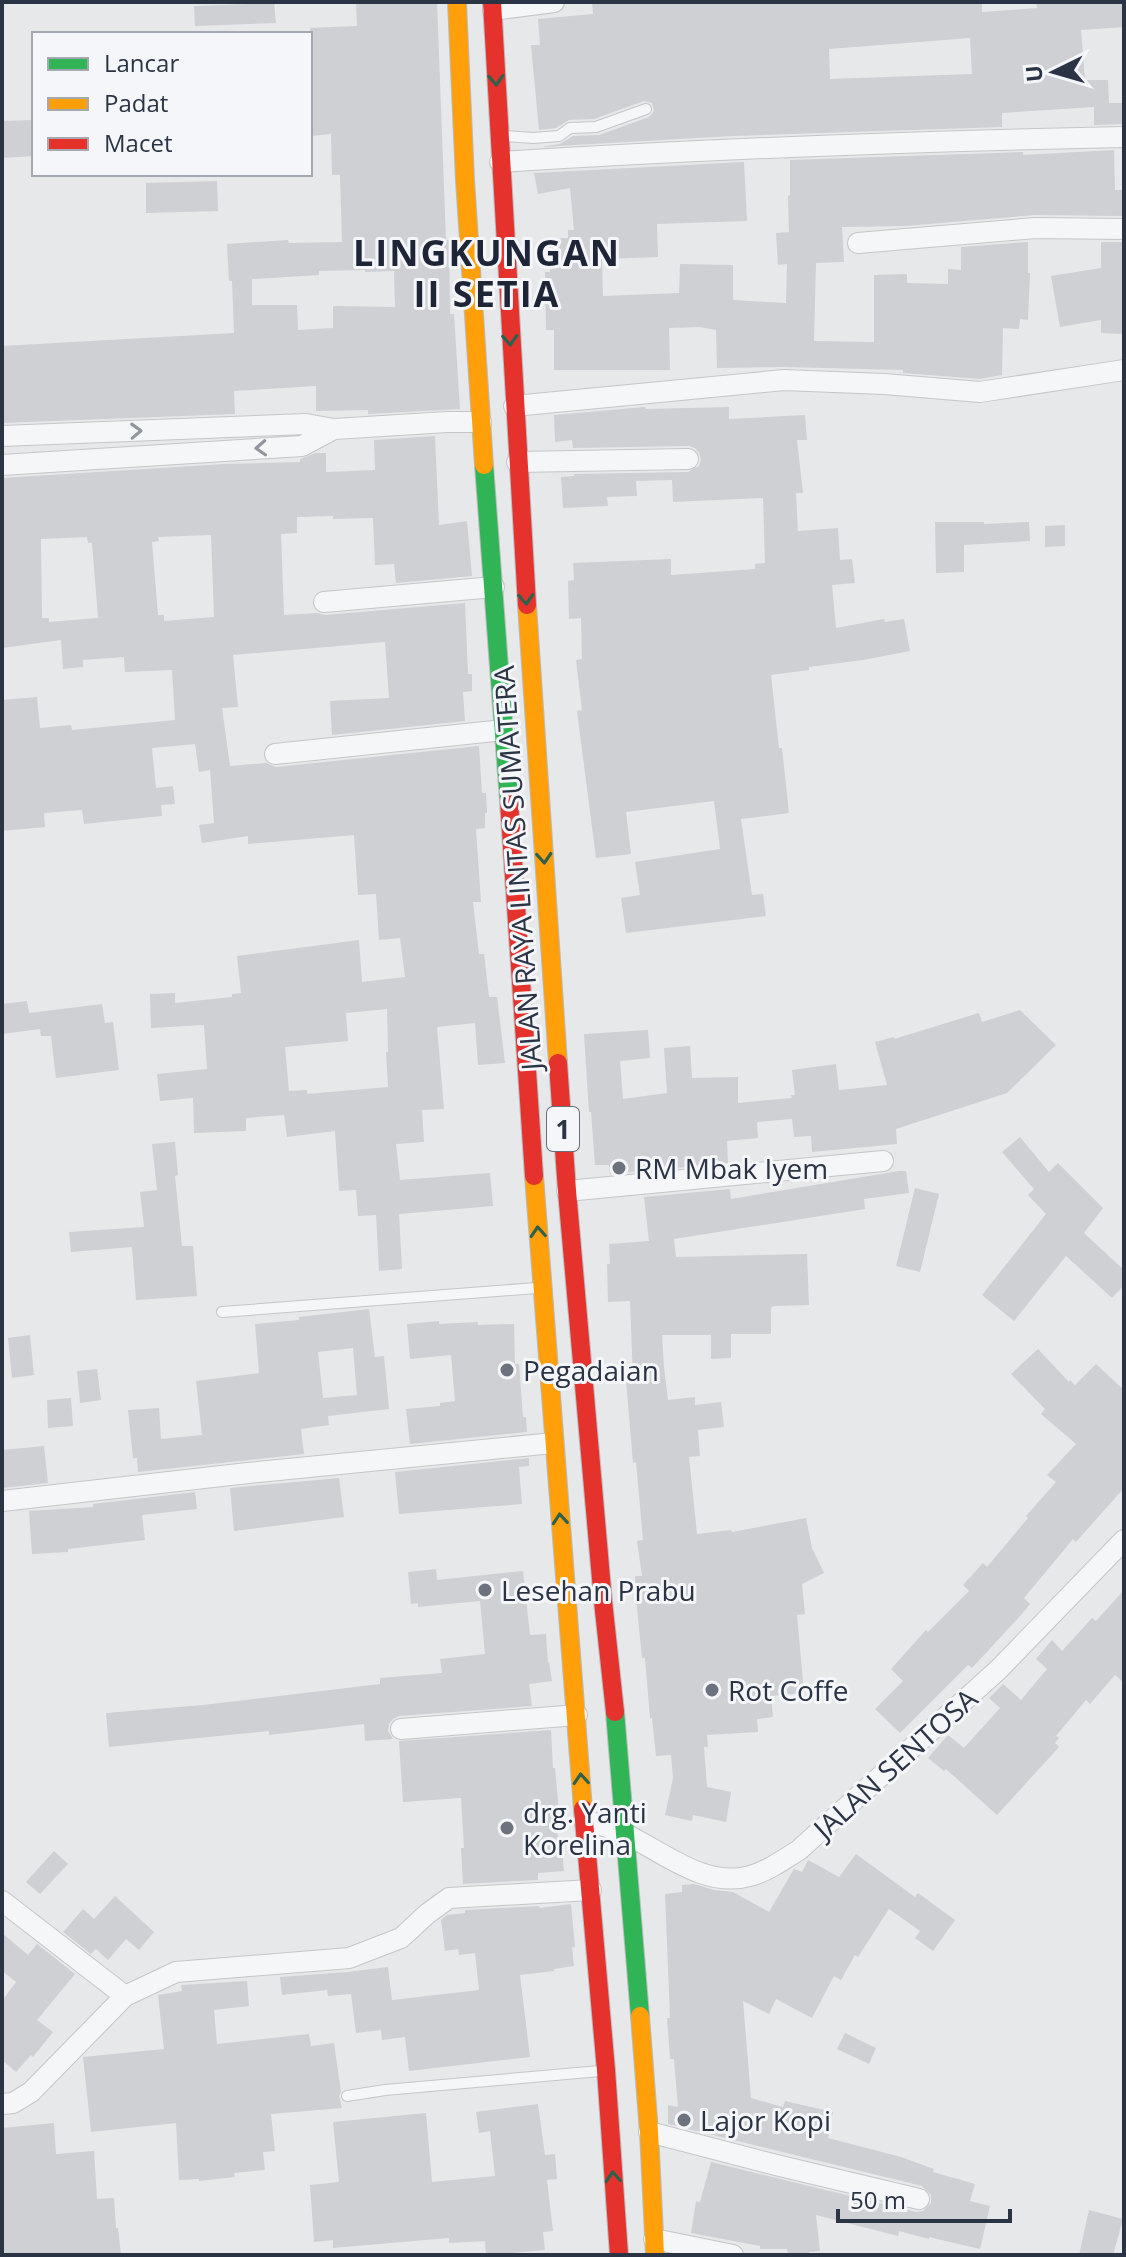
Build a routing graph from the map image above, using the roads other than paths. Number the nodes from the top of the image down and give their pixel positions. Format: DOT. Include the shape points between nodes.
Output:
graph roads {
  1 [pos="457,2"];
  2 [pos="554,2"];
  3 [pos="492,6"];
  4 [pos="646,109"];
  5 [pos="499,136"];
  6 [pos="1124,137"];
  7 [pos="500,162"];
  8 [pos="1124,229"];
  9 [pos="858,243"];
  10 [pos="1124,370"];
  11 [pos="514,406"];
  12 [pos="481,422"];
  13 [pos="334,429"];
  14 [pos="99,432"];
  15 [pos="2,436"];
  16 [pos="101,458"];
  17 [pos="688,459"];
  18 [pos="517,462"];
  19 [pos="2,465"];
  20 [pos="494,587"];
  21 [pos="324,602"];
  22 [pos="504,730"];
  23 [pos="275,754"];
  24 [pos="883,1161"];
  25 [pos="567,1191"];
  26 [pos="542,1288"];
  27 [pos="222,1312"];
  28 [pos="553,1443"];
  29 [pos="2,1501"];
  30 [pos="1124,1540"];
  31 [pos="577,1715"];
  32 [pos="401,1729"];
  33 [pos="584,1820"];
  34 [pos="625,1834"];
  35 [pos="591,1890"];
  36 [pos="2,1901"];
  37 [pos="125,1996"];
  38 [pos="606,2070"];
  39 [pos="347,2096"];
  40 [pos="2,2104"];
  41 [pos="649,2132"];
  42 [pos="919,2199"];
  43 [pos="655,2247"];
  44 [pos="619,2255"];
  45 [pos="733,2255"];
  1 -- 12 [label="highway, JALAN RAYA LINTAS SUMATERA / 1"];
  2 -- 3 [label="street"];
  3 -- 5 [label="highway, JALAN RAYA LINTAS SUMATERA / 1, one-way"];
  4 -- 5 [label="lane" via="596,127 570,128 559,136"];
  5 -- 7 [label="highway, JALAN RAYA LINTAS SUMATERA / 1"];
  6 -- 7 [label="street" via="947,140"];
  7 -- 11 [label="highway, JALAN RAYA LINTAS SUMATERA / 1, one-way"];
  8 -- 9 [label="street" via="1035,228"];
  10 -- 11 [label="street" via="980,392 784,380"];
  11 -- 18 [label="highway, JALAN RAYA LINTAS SUMATERA / 1"];
  12 -- 13 [label="street"];
  12 -- 20 [label="highway, JALAN RAYA LINTAS SUMATERA / 1"];
  14 -- 13 [label="street, one-way" via="306,424"];
  13 -- 16 [label="street, one-way" via="302,446"];
  14 -- 15 [label="street"];
  14 -- 16 [label="street"];
  16 -- 19 [label="street"];
  17 -- 18 [label="street"];
  18 -- 25 [label="highway, JALAN RAYA LINTAS SUMATERA / 1, one-way"];
  20 -- 21 [label="street"];
  20 -- 22 [label="highway, JALAN RAYA LINTAS SUMATERA / 1"];
  22 -- 23 [label="street"];
  26 -- 22 [label="highway, JALAN RAYA LINTAS SUMATERA / 1, one-way"];
  24 -- 25 [label="street"];
  25 -- 34 [label="highway, JALAN RAYA LINTAS SUMATERA / 1"];
  26 -- 27 [label="lane"];
  26 -- 28 [label="highway, JALAN RAYA LINTAS SUMATERA / 1"];
  28 -- 29 [label="street"];
  31 -- 28 [label="highway, JALAN RAYA LINTAS SUMATERA / 1, one-way"];
  30 -- 34 [label="street, JALAN SENTOSA" via="999,1669 799,1850 770,1868 747,1877 698,1872"];
  31 -- 32 [label="street"];
  33 -- 31 [label="highway, JALAN RAYA LINTAS SUMATERA / 1, one-way"];
  33 -- 34 [label="street, JALAN SENTOSA"];
  33 -- 35 [label="highway, JALAN RAYA LINTAS SUMATERA / 1"];
  34 -- 41 [label="highway, JALAN RAYA LINTAS SUMATERA / 1"];
  35 -- 37 [label="street" via="449,1898 401,1938 349,1958 176,1972"];
  35 -- 38 [label="highway, JALAN RAYA LINTAS SUMATERA / 1"];
  36 -- 37 [label="street"];
  37 -- 40 [label="street" via="31,2092"];
  38 -- 39 [label="lane"];
  44 -- 38 [label="highway, JALAN RAYA LINTAS SUMATERA / 1, one-way"];
  41 -- 42 [label="street"];
  41 -- 43 [label="highway, JALAN RAYA LINTAS SUMATERA / 1"];
  43 -- 45 [label="street"];
}
